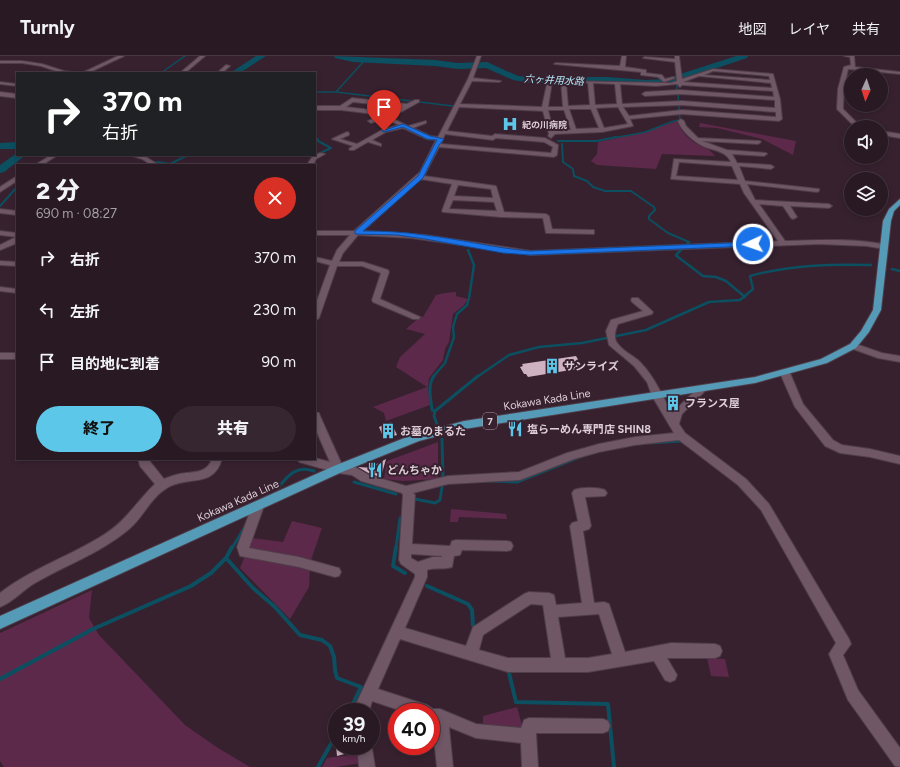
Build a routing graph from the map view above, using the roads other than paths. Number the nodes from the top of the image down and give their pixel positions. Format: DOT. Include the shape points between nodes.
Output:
graph roads {
  1 [pos="122,56"];
  2 [pos="204,56"];
  3 [pos="479,56"];
  4 [pos="624,56"];
  5 [pos="846,56"];
  6 [pos="645,58"];
  7 [pos="678,58"];
  8 [pos="0,62"];
  9 [pos="556,64"];
  10 [pos="228,66"];
  11 [pos="852,67"];
  12 [pos="52,68"];
  13 [pos="622,68"];
  14 [pos="44,72"];
  15 [pos="64,72"];
  16 [pos="86,72"];
  17 [pos="183,72"];
  18 [pos="220,72"];
  19 [pos="900,73"];
  20 [pos="470,79"];
  21 [pos="550,80"];
  22 [pos="679,80"];
  23 [pos="499,81"];
  24 [pos="590,82"];
  25 [pos="0,83"];
  26 [pos="617,83"];
  27 [pos="642,84"];
  28 [pos="16,86"];
  29 [pos="16,87"];
  30 [pos="775,90"];
  31 [pos="680,92"];
  32 [pos="3,94"];
  33 [pos="644,94"];
  34 [pos="16,96"];
  35 [pos="777,99"];
  36 [pos="417,101"];
  37 [pos="682,103"];
  38 [pos="647,104"];
  39 [pos="457,105"];
  40 [pos="407,106"];
  41 [pos="620,106"];
  42 [pos="593,107"];
  43 [pos="316,108"];
  44 [pos="341,108"];
  45 [pos="546,109"];
  46 [pos="566,109"];
  47 [pos="777,110"];
  48 [pos="682,117"];
  49 [pos="627,118"];
  50 [pos="779,119"];
  51 [pos="851,120"];
  52 [pos="371,121"];
  53 [pos="424,122"];
  54 [pos="729,122"];
  55 [pos="758,124"];
  56 [pos="780,126"];
  57 [pos="405,127"];
  58 [pos="424,130"];
  59 [pos="602,130"];
  60 [pos="574,131"];
  61 [pos="717,131"];
  62 [pos="418,132"];
  63 [pos="444,132"];
  64 [pos="551,132"];
  65 [pos="347,134"];
  66 [pos="888,134"];
  67 [pos="900,136"];
  68 [pos="441,139"];
  69 [pos="550,139"];
  70 [pos="696,139"];
  71 [pos="367,140"];
  72 [pos="721,140"];
  73 [pos="758,142"];
  74 [pos="379,145"];
  75 [pos="436,145"];
  76 [pos="358,146"];
  77 [pos="352,149"];
  78 [pos="316,151"];
  79 [pos="726,152"];
  80 [pos="764,154"];
  81 [pos="53,156"];
  82 [pos="136,156"];
  83 [pos="40,164"];
  84 [pos="154,164"];
  85 [pos="311,164"];
  86 [pos="735,165"];
  87 [pos="771,167"];
  88 [pos="420,177"];
  89 [pos="16,179"];
  90 [pos="456,183"];
  91 [pos="742,183"];
  92 [pos="0,190"];
  93 [pos="817,190"];
  94 [pos="450,198"];
  95 [pos="498,200"];
  96 [pos="900,201"];
  97 [pos="754,202"];
  98 [pos="785,204"];
  99 [pos="829,206"];
  100 [pos="0,212"];
  101 [pos="16,213"];
  102 [pos="501,215"];
  103 [pos="793,217"];
  104 [pos="357,232"];
  105 [pos="592,232"];
  106 [pos="0,233"];
  107 [pos="16,235"];
  108 [pos="317,235"];
  109 [pos="15,242"];
  110 [pos="783,243"];
  111 [pos="0,248"];
  112 [pos="884,248"];
  113 [pos="316,259"];
  114 [pos="0,263"];
  115 [pos="16,264"];
  116 [pos="334,264"];
  117 [pos="0,289"];
  118 [pos="16,291"];
  119 [pos="635,300"];
  120 [pos="316,315"];
  121 [pos="416,317"];
  122 [pos="853,346"];
  123 [pos="0,356"];
  124 [pos="16,356"];
  125 [pos="900,358"];
  126 [pos="785,373"];
  127 [pos="704,388"];
  128 [pos="657,396"];
  129 [pos="316,418"];
  130 [pos="674,425"];
  131 [pos="681,436"];
  132 [pos="143,460"];
  133 [pos="217,460"];
  134 [pos="306,460"];
  135 [pos="900,460"];
  136 [pos="338,469"];
  137 [pos="162,485"];
  138 [pos="406,490"];
  139 [pos="601,494"];
  140 [pos="258,506"];
  141 [pos="507,546"];
  142 [pos="406,548"];
  143 [pos="448,551"];
  144 [pos="416,568"];
  145 [pos="335,572"];
  146 [pos="0,601"];
  147 [pos="589,609"];
  148 [pos="552,611"];
  149 [pos="0,623"];
  150 [pos="396,632"];
  151 [pos="715,651"];
  152 [pos="657,654"];
  153 [pos="470,655"];
  154 [pos="621,660"];
  155 [pos="559,664"];
  156 [pos="670,675"];
  157 [pos="369,693"];
  158 [pos="364,703"];
  159 [pos="399,703"];
  160 [pos="440,717"];
  161 [pos="604,726"];
  162 [pos="528,736"];
  163 [pos="440,747"];
  164 [pos="366,755"];
  165 [pos="900,761"];
  166 [pos="367,767"];
  167 [pos="445,767"];
  168 [pos="530,767"];
  1 -- 16 [label="street"];
  2 -- 17 [label="street"];
  3 -- 20 [label="street"];
  4 -- 13 [label="street"];
  5 -- 11 [label="street" via="852,56"];
  6 -- 7 [label="street"];
  7 -- 22 [label="street"];
  8 -- 12 [label="street" via="22,62"];
  9 -- 13 [label="street"];
  10 -- 18 [label="street"];
  11 -- 19 [label="street"];
  11 -- 51 [label="street" via="846,67 842,80 840,109"];
  12 -- 14 [label="street"];
  12 -- 15 [label="street"];
  13 -- 22 [label="street" via="644,71 643,74 660,76 664,81"];
  20 -- 23 [label="street"];
  20 -- 39 [label="street"];
  21 -- 45 [label="street" via="544,104"];
  22 -- 27 [label="street" via="662,85"];
  22 -- 30 [label="street"];
  22 -- 30 [label="street" via="695,76 773,82"];
  22 -- 31 [label="street"];
  24 -- 26 [label="street"];
  24 -- 42 [label="street"];
  24 -- 46 [label="street" via="563,82"];
  25 -- 28 [label="street"];
  26 -- 27 [label="street"];
  26 -- 41 [label="street"];
  27 -- 33 [label="street"];
  29 -- 32 [label="street"];
  30 -- 35 [label="street"];
  31 -- 33 [label="street"];
  31 -- 35 [label="street"];
  31 -- 37 [label="street"];
  32 -- 34 [label="street"];
  33 -- 38 [label="street"];
  35 -- 47 [label="street"];
  36 -- 40 [label="street"];
  37 -- 38 [label="street"];
  37 -- 47 [label="street"];
  37 -- 48 [label="street"];
  38 -- 41 [label="street"];
  39 -- 45 [label="street"];
  39 -- 63 [label="street"];
  40 -- 44 [label="street" via="388,114"];
  40 -- 44 [label="street" via="352,100"];
  41 -- 42 [label="street"];
  41 -- 49 [label="street"];
  42 -- 46 [label="street"];
  42 -- 59 [label="street"];
  43 -- 44 [label="street"];
  45 -- 46 [label="street"];
  45 -- 64 [label="street"];
  46 -- 60 [label="street"];
  47 -- 50 [label="street"];
  48 -- 49 [label="street"];
  48 -- 50 [label="street"];
  48 -- 70 [label="street" via="683,127"];
  49 -- 59 [label="street" via="631,125"];
  50 -- 56 [label="street"];
  52 -- 57 [label="street" via="384,116"];
  53 -- 57 [label="street"];
  54 -- 55 [label="street"];
  57 -- 62 [label="street"];
  57 -- 71 [label="street" via="384,131"];
  58 -- 62 [label="street"];
  59 -- 60 [label="street"];
  60 -- 64 [label="street"];
  61 -- 72 [label="street"];
  62 -- 68 [label="street" via="429,138"];
  63 -- 68 [label="street"];
  63 -- 75 [label="street" via="494,138 495,136 545,140 556,146 554,155"];
  64 -- 69 [label="street"];
  65 -- 76 [label="street" via="335,140"];
  66 -- 67 [label="street"];
  68 -- 75 [label="street"];
  70 -- 72 [label="street"];
  70 -- 79 [label="street"];
  71 -- 74 [label="street"];
  71 -- 76 [label="street"];
  72 -- 73 [label="street"];
  75 -- 88 [label="street"];
  76 -- 77 [label="street"];
  78 -- 85 [label="street" via="322,154 314,158"];
  79 -- 80 [label="street"];
  79 -- 86 [label="street"];
  81 -- 83 [label="street"];
  82 -- 84 [label="street"];
  86 -- 87 [label="street"];
  86 -- 91 [label="street"];
  86 -- 91 [label="street" via="676,160 673,178"];
  88 -- 90 [label="street"];
  88 -- 104 [label="street"];
  89 -- 92 [label="street"];
  90 -- 94 [label="street"];
  90 -- 95 [label="street" via="494,187"];
  91 -- 93 [label="street"];
  91 -- 97 [label="street"];
  94 -- 95 [label="street"];
  94 -- 102 [label="street" via="445,211"];
  95 -- 102 [label="street"];
  96 -- 112 [label="main road, Kokawa Kada Line / 7" via="891,210 887,221"];
  97 -- 98 [label="street"];
  97 -- 110 [label="street"];
  98 -- 99 [label="street"];
  98 -- 103 [label="street"];
  100 -- 101 [label="street"];
  102 -- 105 [label="street" via="546,216 549,231"];
  104 -- 108 [label="street"];
  104 -- 110 [label="street" via="425,237 503,251 530,253"];
  104 -- 116 [label="street" via="340,252"];
  106 -- 107 [label="street"];
  109 -- 111 [label="street"];
  110 -- 112 [label="street" via="843,242"];
  112 -- 122 [label="main road, Kokawa Kada Line / 7" via="877,310 865,332"];
  113 -- 116 [label="street"];
  114 -- 115 [label="street"];
  116 -- 120 [label="street"];
  116 -- 121 [label="street" via="363,264 385,272 376,300"];
  117 -- 118 [label="street"];
  119 -- 128 [label="street" via="649,312 614,322 610,331 613,346 637,364 651,381"];
  122 -- 125 [label="street" via="882,356"];
  122 -- 126 [label="main road, Kokawa Kada Line / 7" via="824,361"];
  123 -- 124 [label="street"];
  126 -- 127 [label="main road, Kokawa Kada Line / 7"];
  126 -- 135 [label="street" via="798,404 829,443 840,449"];
  127 -- 128 [label="main road, Kokawa Kada Line / 7"];
  127 -- 130 [label="street" via="677,413"];
  128 -- 130 [label="street"];
  128 -- 136 [label="main road, Kokawa Kada Line / 7" via="464,425 416,438"];
  129 -- 136 [label="street"];
  130 -- 131 [label="street"];
  131 -- 138 [label="street" via="599,448 520,476 448,480"];
  131 -- 165 [label="street" via="742,482 765,507 844,644 836,654 853,696"];
  132 -- 137 [label="street"];
  133 -- 137 [label="street" via="216,466 206,474 181,478"];
  134 -- 136 [label="street"];
  136 -- 138 [label="street" via="355,471 365,478"];
  136 -- 140 [label="main road, Kokawa Kada Line / 7"];
  137 -- 146 [label="street" via="125,526 87,552 46,570"];
  138 -- 142 [label="street" via="409,495"];
  139 -- 147 [label="street" via="578,493 585,526 576,526"];
  140 -- 145 [label="street" via="243,547 244,552 299,562"];
  140 -- 149 [label="main road, Kokawa Kada Line / 7"];
  141 -- 143 [label="street" via="456,545 456,551"];
  142 -- 143 [label="street"];
  142 -- 144 [label="street" via="404,560"];
  143 -- 144 [label="street" via="448,563 433,562"];
  144 -- 150 [label="street" via="421,572 421,577"];
  147 -- 148 [label="street"];
  147 -- 154 [label="street" via="604,608"];
  148 -- 153 [label="street" via="549,599 529,598 478,632"];
  148 -- 155 [label="street"];
  150 -- 153 [label="street"];
  150 -- 157 [label="street"];
  151 -- 152 [label="street" via="671,650"];
  152 -- 154 [label="street"];
  152 -- 156 [label="street"];
  153 -- 155 [label="street" via="508,665"];
  154 -- 155 [label="street" via="588,665"];
  157 -- 158 [label="street"];
  157 -- 159 [label="street"];
  160 -- 162 [label="street" via="476,731"];
  161 -- 162 [label="street" via="529,725"];
  162 -- 168 [label="street"];
  163 -- 167 [label="street"];
  164 -- 166 [label="street"];
}
